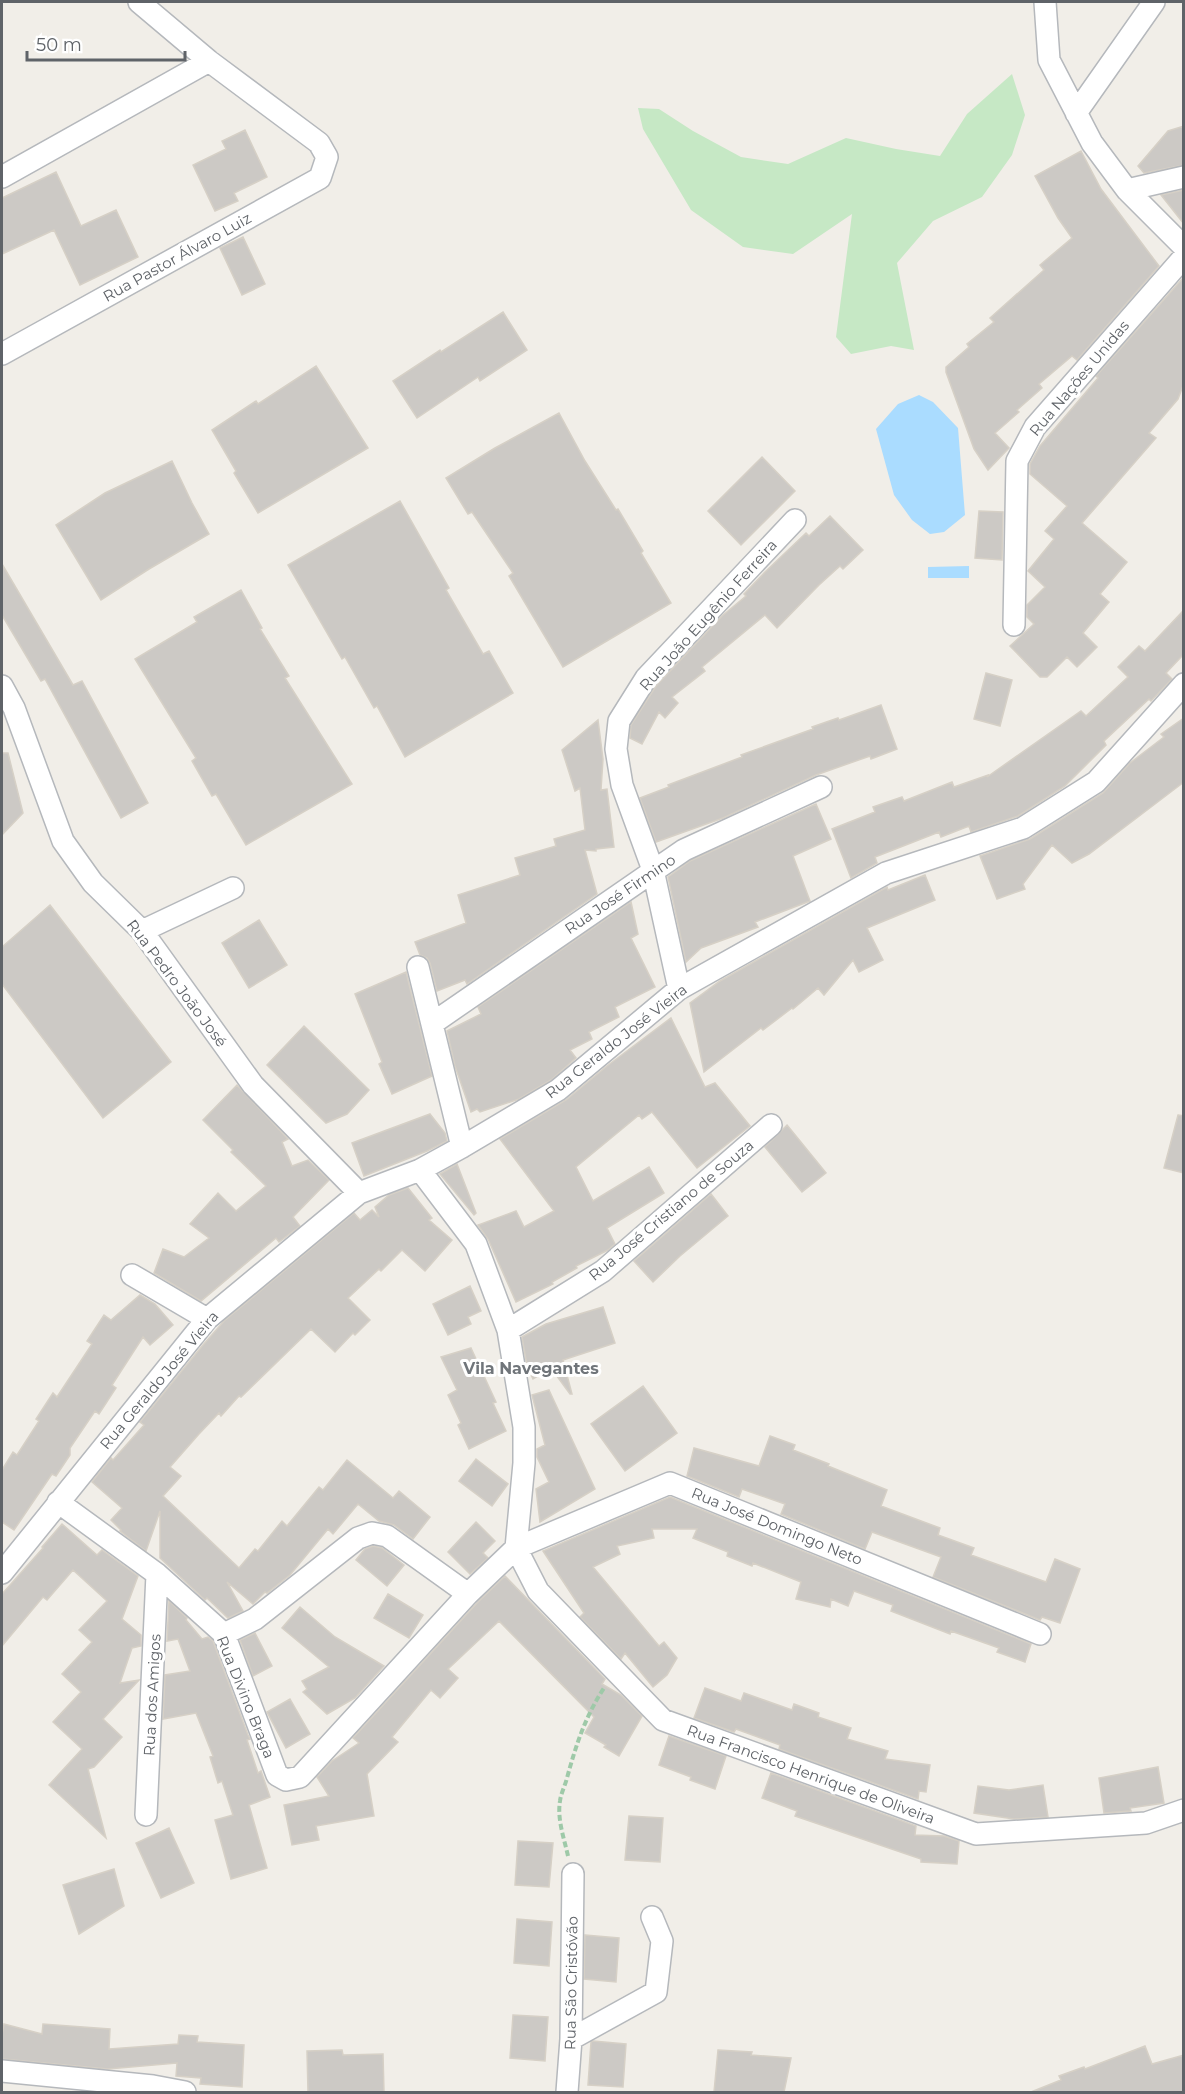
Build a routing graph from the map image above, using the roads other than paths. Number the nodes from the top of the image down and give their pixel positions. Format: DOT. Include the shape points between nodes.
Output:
graph roads {
  1 [pos="139,2"];
  2 [pos="1045,2"];
  3 [pos="1154,2"];
  4 [pos="209,61"];
  5 [pos="1076,112"];
  6 [pos="2,177"];
  7 [pos="1184,177"];
  8 [pos="1127,190"];
  9 [pos="1184,247"];
  10 [pos="1184,257"];
  11 [pos="2,354"];
  12 [pos="795,520"];
  13 [pos="1014,625"];
  14 [pos="1184,684"];
  15 [pos="2,686"];
  16 [pos="8,716"];
  17 [pos="821,788"];
  18 [pos="653,870"];
  19 [pos="233,888"];
  20 [pos="142,931"];
  21 [pos="418,968"];
  22 [pos="679,989"];
  23 [pos="433,1023"];
  24 [pos="771,1125"];
  25 [pos="462,1147"];
  26 [pos="420,1170"];
  27 [pos="359,1193"];
  28 [pos="132,1275"];
  29 [pos="207,1319"];
  30 [pos="508,1330"];
  31 [pos="58,1502"];
  32 [pos="516,1548"];
  33 [pos="2,1572"];
  34 [pos="157,1574"];
  35 [pos="468,1594"];
  36 [pos="224,1634"];
  37 [pos="1040,1634"];
  38 [pos="1184,1810"];
  39 [pos="146,1815"];
  40 [pos="573,1874"];
  41 [pos="652,1917"];
  42 [pos="571,2039"];
  43 [pos="2,2071"];
  44 [pos="185,2092"];
  45 [pos="567,2092"];
  1 -- 4 [label="street"];
  2 -- 5 [label="street" via="1049,60"];
  3 -- 5 [label="street"];
  4 -- 6 [label="street"];
  4 -- 11 [label="street, Rua Pastor Álvaro Luiz" via="319,143 327,157 320,178"];
  5 -- 8 [label="street" via="1092,143"];
  7 -- 8 [label="street"];
  8 -- 9 [label="street"];
  10 -- 13 [label="street, Rua Nações Unidas" via="1035,427 1017,461"];
  12 -- 18 [label="street, Rua João Eugênio Ferreira" via="646,678 619,721 616,748 622,785"];
  14 -- 22 [label="street, Rua Geraldo José Vieira" via="1096,782 1023,828 886,873"];
  15 -- 16 [label="street, Rua Pedro João José"];
  16 -- 20 [label="street, Rua Pedro João José" via="63,841 93,883"];
  17 -- 18 [label="street, Rua José Firmino" via="684,850"];
  18 -- 22 [label="street, Rua João Eugênio Ferreira"];
  18 -- 23 [label="street, Rua José Firmino"];
  19 -- 20 [label="street"];
  20 -- 27 [label="street, Rua Pedro João José" via="253,1085"];
  21 -- 23 [label="street"];
  22 -- 25 [label="street, Rua Geraldo José Vieira" via="558,1090"];
  23 -- 25 [label="street"];
  24 -- 30 [label="street, Rua José Cristiano de Souza" via="603,1271"];
  25 -- 26 [label="street, Rua Geraldo José Vieira"];
  26 -- 27 [label="street, Rua Geraldo José Vieira"];
  26 -- 30 [label="street" via="476,1244"];
  27 -- 29 [label="street, Rua Geraldo José Vieira"];
  28 -- 29 [label="street"];
  29 -- 31 [label="street, Rua Geraldo José Vieira"];
  30 -- 32 [label="street" via="524,1427"];
  31 -- 33 [label="street, Rua Geraldo José Vieira"];
  31 -- 34 [label="street, Rua Divino Braga"];
  32 -- 35 [label="street, Rua Divino Braga"];
  32 -- 37 [label="street, Rua José Domingo Neto" via="670,1483"];
  32 -- 38 [label="street, Rua Francisco Henrique de Oliveira" via="538,1591 663,1720 976,1834 1146,1824"];
  34 -- 36 [label="street, Rua Divino Braga"];
  34 -- 39 [label="street, Rua dos Amigos"];
  35 -- 36 [label="street" via="387,1536 372,1533 357,1538 255,1619"];
  35 -- 36 [label="street, Rua Divino Braga" via="300,1778 286,1780 277,1775"];
  40 -- 42 [label="street, Rua São Cristóvão"];
  41 -- 42 [label="street" via="662,1941 656,1992"];
  42 -- 45 [label="street, Rua São Cristóvão"];
  43 -- 44 [label="street"];
}
